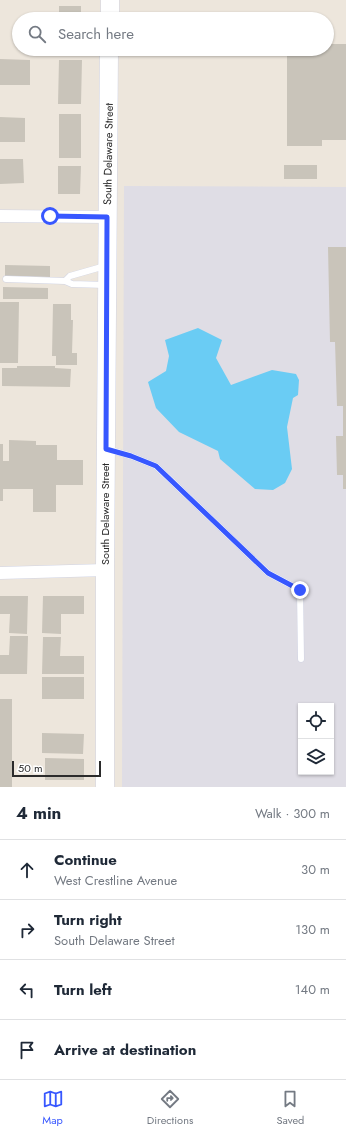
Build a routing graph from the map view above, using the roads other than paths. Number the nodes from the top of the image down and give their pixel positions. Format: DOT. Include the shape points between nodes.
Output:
graph roads {
  1 [pos="110,0"];
  2 [pos="110,12"];
  3 [pos="109,56"];
  4 [pos="0,216"];
  5 [pos="107,217"];
  6 [pos="107,265"];
  7 [pos="6,279"];
  8 [pos="66,280"];
  9 [pos="107,285"];
  10 [pos="106,449"];
  11 [pos="105,570"];
  12 [pos="0,573"];
  13 [pos="301,659"];
  14 [pos="105,787"];
  1 -- 2 [label="street"];
  3 -- 5 [label="street, South Delaware Street"];
  4 -- 5 [label="street"];
  5 -- 6 [label="street, South Delaware Street"];
  6 -- 8 [label="lane" via="70,276"];
  6 -- 9 [label="street, South Delaware Street"];
  7 -- 8 [label="lane"];
  8 -- 9 [label="lane" via="72,284"];
  9 -- 10 [label="street, South Delaware Street"];
  10 -- 11 [label="street, South Delaware Street"];
  10 -- 13 [label="lane" via="156,466 268,573 300,590"];
  11 -- 12 [label="street"];
  11 -- 14 [label="street, South Delaware Street"];
}
